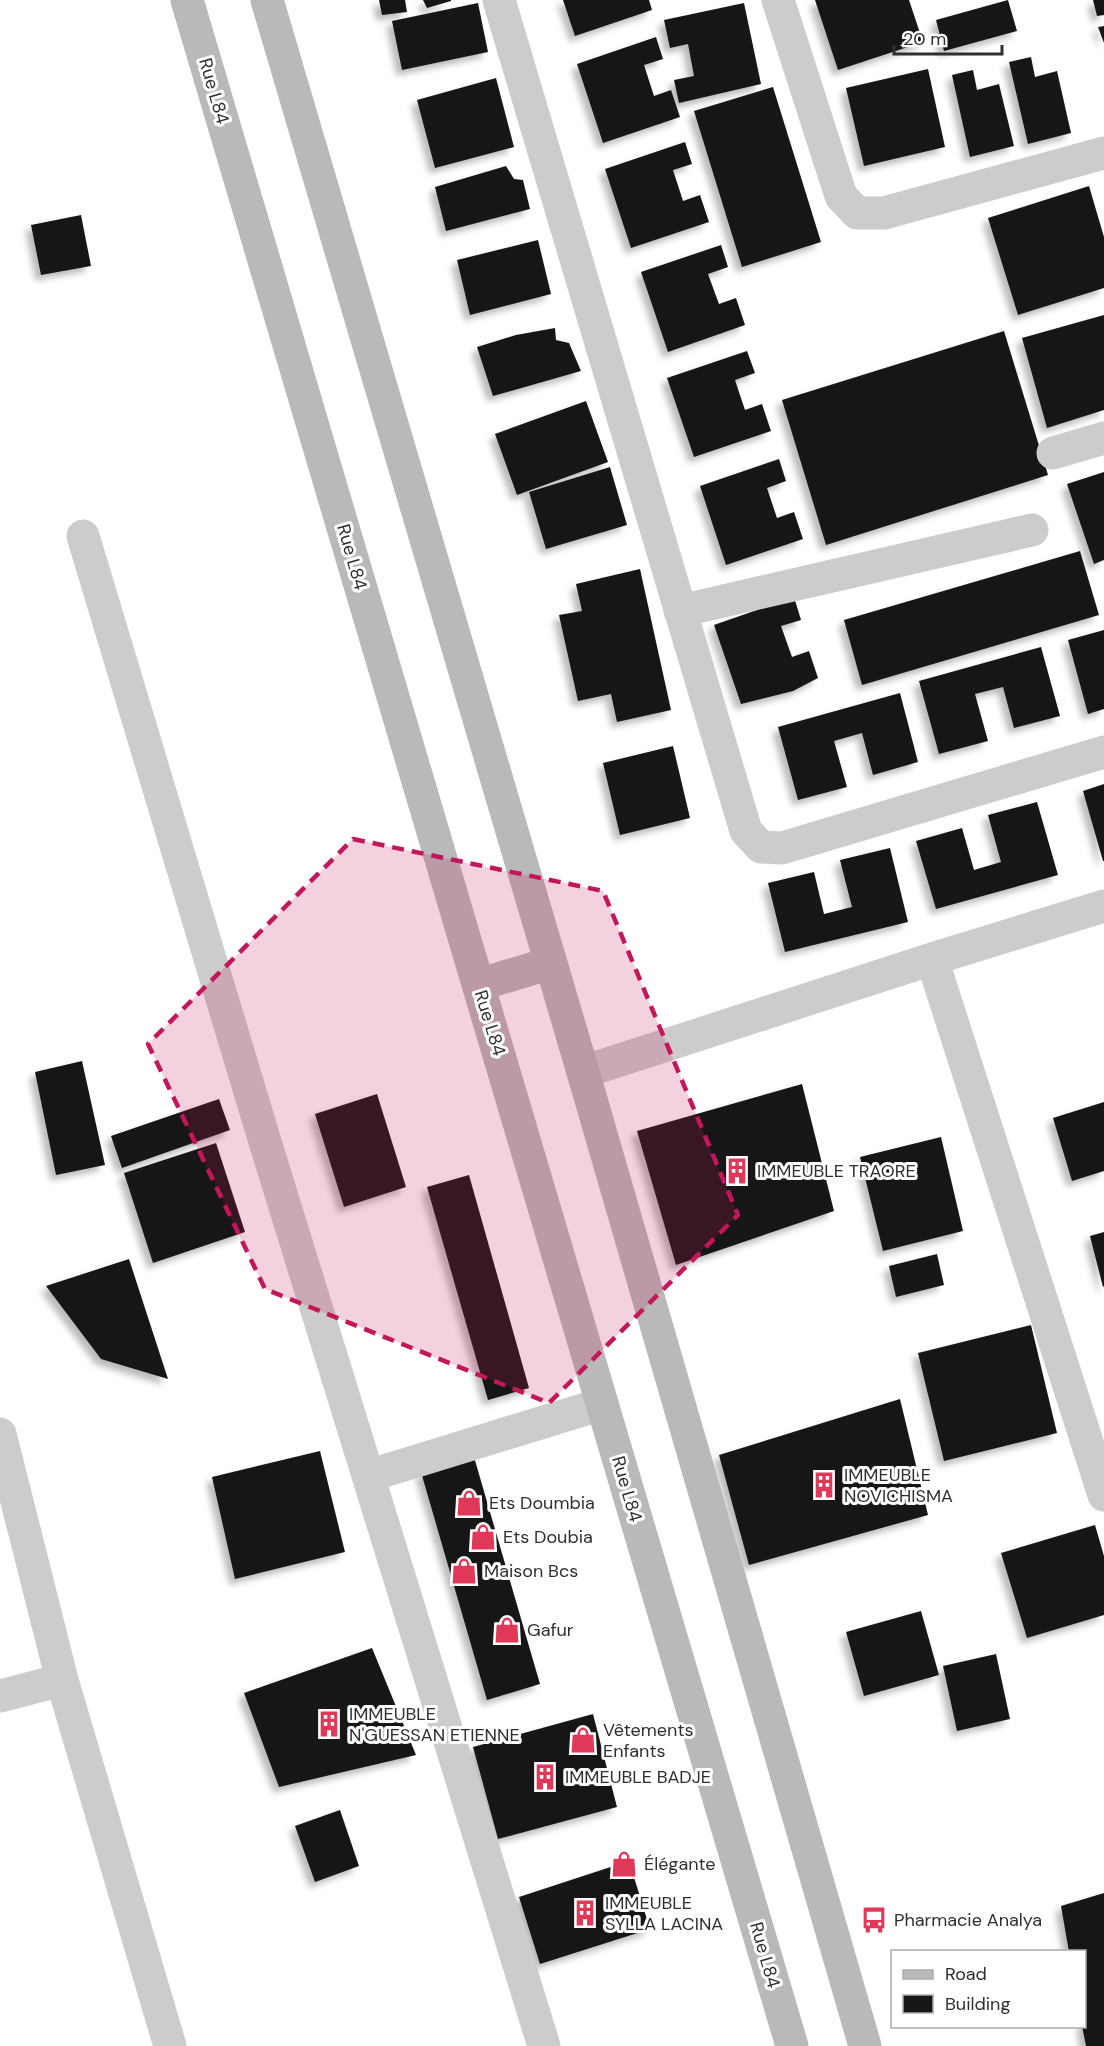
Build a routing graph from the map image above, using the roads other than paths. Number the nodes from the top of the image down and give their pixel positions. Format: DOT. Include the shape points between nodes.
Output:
graph roads {
  1 [pos="188,0"];
  2 [pos="267,0"];
  3 [pos="499,0"];
  4 [pos="778,0"];
  5 [pos="1104,153"];
  6 [pos="1104,438"];
  7 [pos="1053,453"];
  8 [pos="1032,530"];
  9 [pos="83,536"];
  10 [pos="681,611"];
  11 [pos="1104,752"];
  12 [pos="1104,906"];
  13 [pos="932,959"];
  14 [pos="551,963"];
  15 [pos="478,985"];
  16 [pos="583,1072"];
  17 [pos="602,1404"];
  18 [pos="0,1434"];
  19 [pos="368,1476"];
  20 [pos="1104,1495"];
  21 [pos="62,1680"];
  22 [pos="0,1695"];
  23 [pos="170,2046"];
  24 [pos="544,2046"];
  25 [pos="792,2046"];
  26 [pos="865,2046"];
  1 -- 15 [label="main road, Rue L84"];
  2 -- 14 [label="main road"];
  3 -- 10 [label="street"];
  4 -- 5 [label="street" via="841,196 857,213 884,213"];
  6 -- 7 [label="street"];
  8 -- 10 [label="street"];
  9 -- 19 [label="street"];
  10 -- 11 [label="street" via="746,831 761,847 782,848"];
  12 -- 13 [label="street"];
  13 -- 16 [label="street"];
  13 -- 20 [label="street"];
  14 -- 15 [label="main road"];
  14 -- 16 [label="main road"];
  15 -- 17 [label="main road, Rue L84"];
  16 -- 26 [label="main road"];
  17 -- 19 [label="street"];
  17 -- 25 [label="main road, Rue L84"];
  18 -- 21 [label="street"];
  19 -- 24 [label="street"];
  21 -- 22 [label="street"];
  21 -- 23 [label="street"];
}
